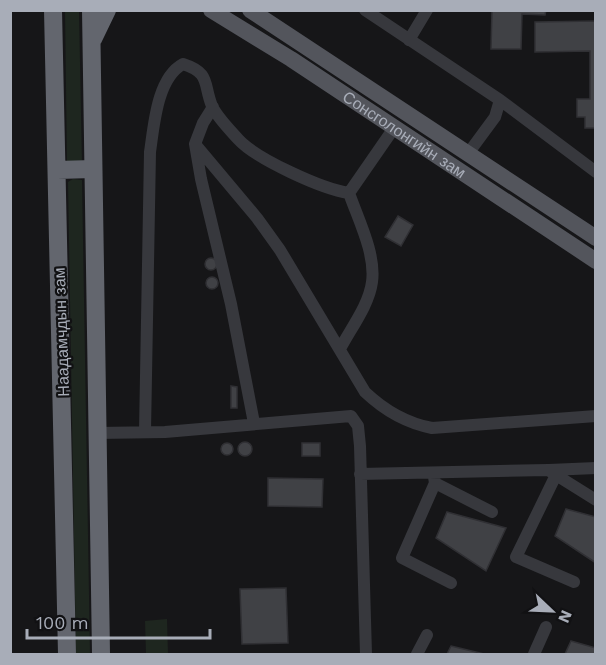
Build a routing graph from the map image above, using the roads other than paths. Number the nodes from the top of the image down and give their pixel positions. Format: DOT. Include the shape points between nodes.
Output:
graph roads {
  1 [pos="91,10"];
  2 [pos="107,10"];
  3 [pos="212,10"];
  4 [pos="250,10"];
  5 [pos="257,10"];
  6 [pos="365,10"];
  7 [pos="427,10"];
  8 [pos="51,15"];
  9 [pos="270,23"];
  10 [pos="409,40"];
  11 [pos="91,44"];
  12 [pos="500,100"];
  13 [pos="213,106"];
  14 [pos="394,128"];
  15 [pos="195,144"];
  16 [pos="467,155"];
  17 [pos="93,169"];
  18 [pos="57,170"];
  19 [pos="596,172"];
  20 [pos="349,193"];
  21 [pos="596,238"];
  22 [pos="596,261"];
  23 [pos="340,349"];
  24 [pos="596,416"];
  25 [pos="254,423"];
  26 [pos="145,432"];
  27 [pos="97,433"];
  28 [pos="596,468"];
  29 [pos="552,473"];
  30 [pos="360,474"];
  31 [pos="434,478"];
  32 [pos="596,500"];
  33 [pos="492,512"];
  34 [pos="574,582"];
  35 [pos="451,583"];
  36 [pos="546,627"];
  37 [pos="427,635"];
  38 [pos="67,654"];
  39 [pos="101,654"];
  40 [pos="366,654"];
  41 [pos="417,654"];
  42 [pos="534,654"];
  1 -- 11 [label="highway, Наадамчдын зам"];
  2 -- 11 [label="highway"];
  3 -- 14 [label="main road, Сонсголонгийн зам"];
  4 -- 9 [label="main road, Сонсголонгийн зам"];
  5 -- 9 [label="main road"];
  6 -- 10 [label="street"];
  7 -- 10 [label="street"];
  8 -- 18 [label="highway, Наадамчдын зам"];
  9 -- 16 [label="main road, Сонсголонгийн зам"];
  10 -- 12 [label="street"];
  11 -- 17 [label="highway, Наадамчдын зам"];
  12 -- 16 [label="street" via="495,117"];
  12 -- 19 [label="street"];
  13 -- 15 [label="street"];
  13 -- 20 [label="street" via="239,141 277,165 335,191"];
  13 -- 26 [label="street" via="199,70 183,64 168,79 155,115 150,152"];
  14 -- 20 [label="street"];
  14 -- 22 [label="main road, Сонсголонгийн зам"];
  15 -- 23 [label="street" via="257,218"];
  15 -- 25 [label="street"];
  16 -- 21 [label="main road, Сонсголонгийн зам"];
  17 -- 18 [label="highway"];
  17 -- 27 [label="highway, Наадамчдын зам"];
  18 -- 38 [label="highway, Наадамчдын зам"];
  20 -- 23 [label="street" via="372,266 372,283"];
  23 -- 24 [label="street" via="364,392 414,424 432,428"];
  25 -- 26 [label="street"];
  25 -- 30 [label="street" via="351,416 358,426"];
  26 -- 27 [label="street"];
  27 -- 39 [label="highway, Наадамчдын зам"];
  28 -- 29 [label="street"];
  29 -- 31 [label="street"];
  29 -- 32 [label="street"];
  29 -- 34 [label="street" via="516,557"];
  30 -- 31 [label="street"];
  30 -- 40 [label="street"];
  31 -- 33 [label="street"];
  31 -- 35 [label="street" via="402,558"];
  36 -- 42 [label="street"];
  37 -- 41 [label="street"];
}
